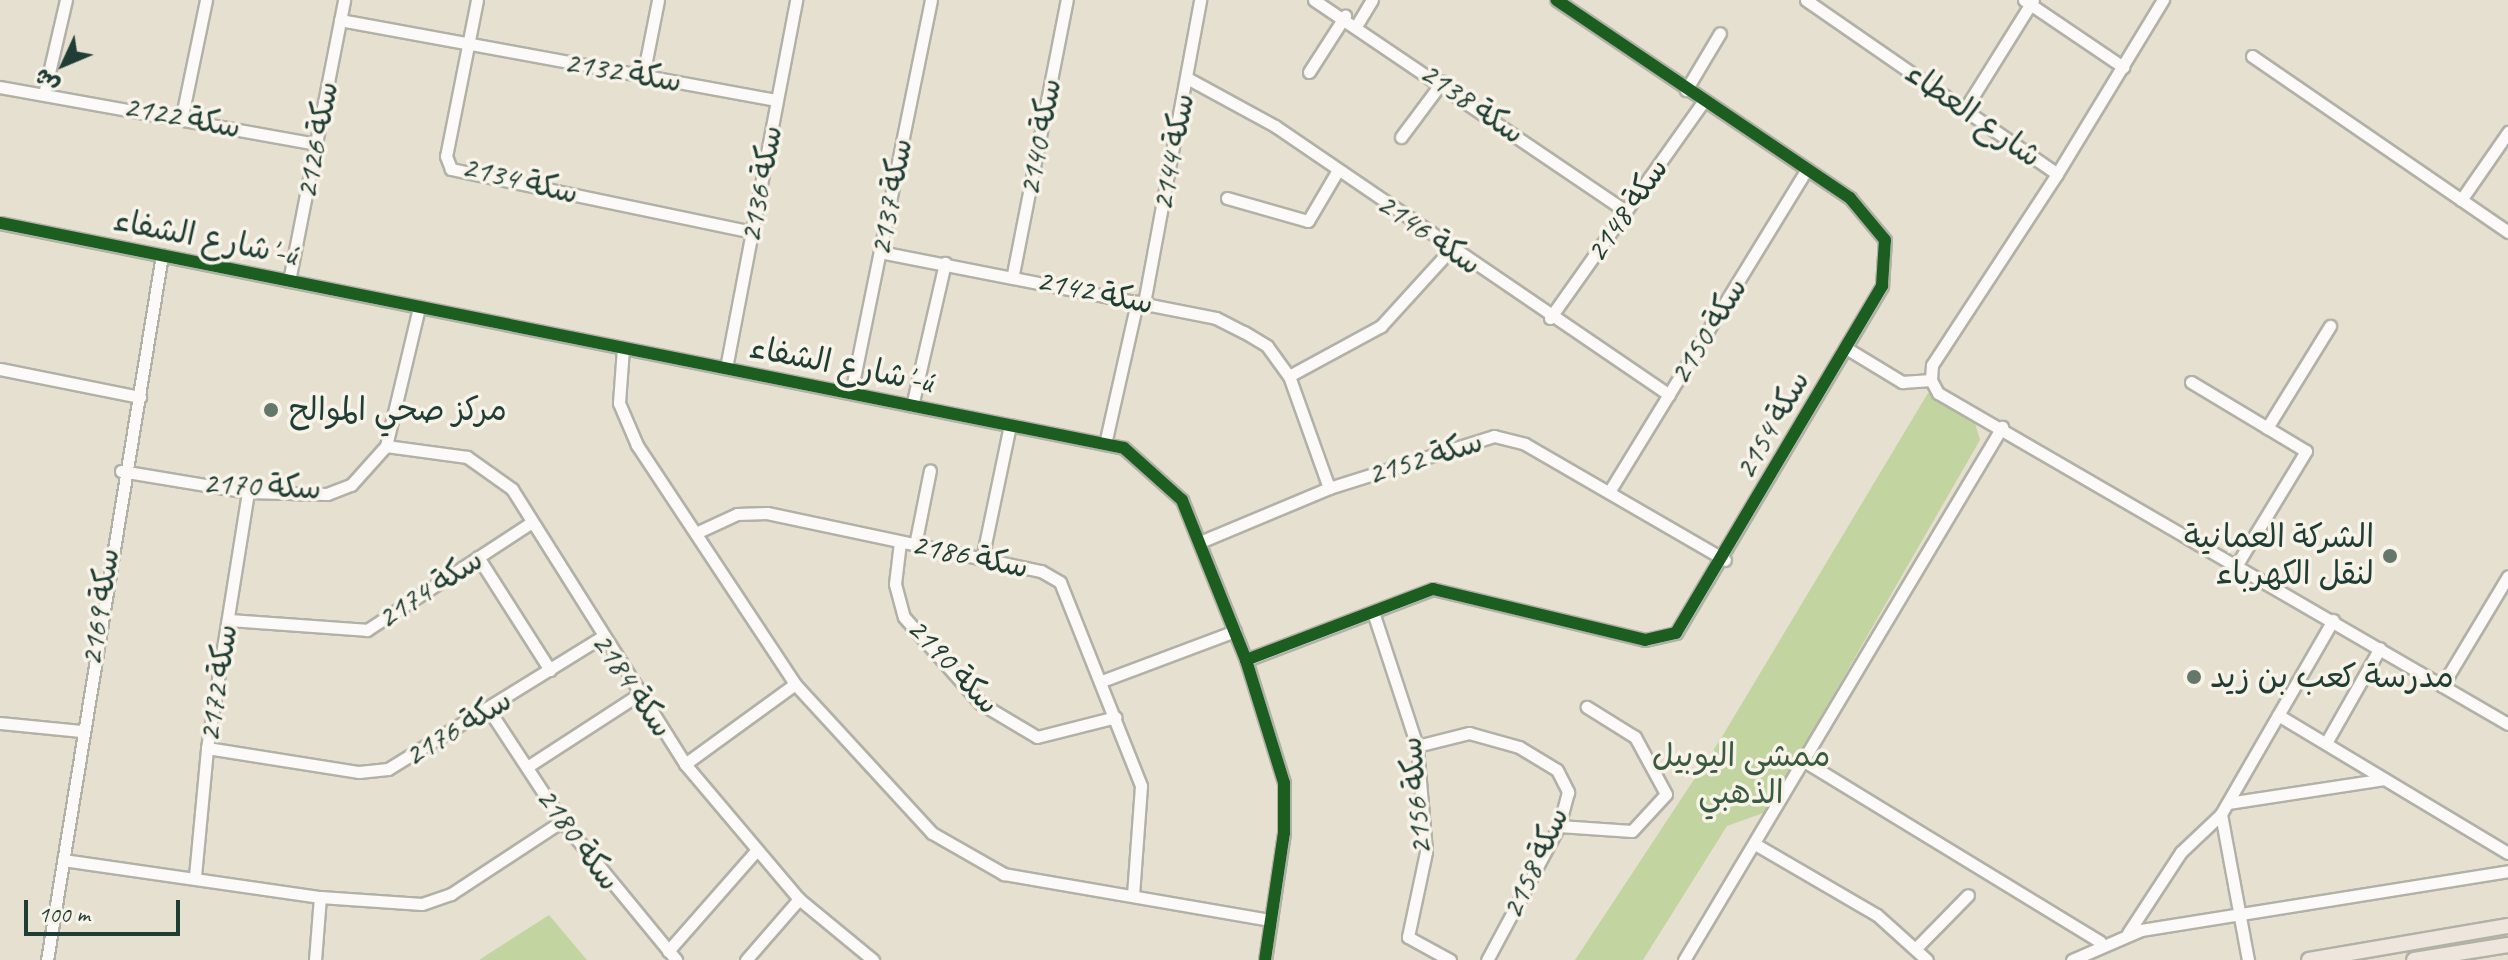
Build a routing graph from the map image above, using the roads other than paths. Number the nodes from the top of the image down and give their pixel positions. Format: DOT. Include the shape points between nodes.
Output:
graph roads {
  1 [pos="66,0"];
  2 [pos="206,0"];
  3 [pos="344,0"];
  4 [pos="477,0"];
  5 [pos="658,0"];
  6 [pos="796,0"];
  7 [pos="931,0"];
  8 [pos="1067,0"];
  9 [pos="1200,0"];
  10 [pos="1314,0"];
  11 [pos="1372,0"];
  12 [pos="1557,0"];
  13 [pos="1806,0"];
  14 [pos="2163,0"];
  15 [pos="2029,1"];
  16 [pos="1345,16"];
  17 [pos="340,20"];
  18 [pos="1358,23"];
  19 [pos="1720,33"];
  20 [pos="468,44"];
  21 [pos="2252,56"];
  22 [pos="2123,67"];
  23 [pos="1309,72"];
  24 [pos="643,76"];
  25 [pos="1187,78"];
  26 [pos="1442,82"];
  27 [pos="0,87"];
  28 [pos="45,90"];
  29 [pos="1686,90"];
  30 [pos="777,100"];
  31 [pos="1703,102"];
  32 [pos="1965,109"];
  33 [pos="182,116"];
  34 [pos="2508,132"];
  35 [pos="1401,137"];
  36 [pos="316,144"];
  37 [pos="1807,169"];
  38 [pos="1338,170"];
  39 [pos="2057,174"];
  40 [pos="1227,198"];
  41 [pos="2461,200"];
  42 [pos="1626,211"];
  43 [pos="0,223"];
  44 [pos="752,232"];
  45 [pos="2508,232"];
  46 [pos="1451,249"];
  47 [pos="880,252"];
  48 [pos="162,255"];
  49 [pos="945,263"];
  50 [pos="1013,274"];
  51 [pos="289,281"];
  52 [pos="1140,302"];
  53 [pos="419,307"];
  54 [pos="1550,318"];
  55 [pos="2330,326"];
  56 [pos="623,348"];
  57 [pos="1846,348"];
  58 [pos="726,368"];
  59 [pos="0,369"];
  60 [pos="1289,376"];
  61 [pos="1931,380"];
  62 [pos="2191,382"];
  63 [pos="851,393"];
  64 [pos="1669,395"];
  65 [pos="140,397"];
  66 [pos="912,406"];
  67 [pos="1010,425"];
  68 [pos="2002,427"];
  69 [pos="2267,428"];
  70 [pos="1105,444"];
  71 [pos="386,446"];
  72 [pos="930,470"];
  73 [pos="121,471"];
  74 [pos="1329,488"];
  75 [pos="248,492"];
  76 [pos="1609,492"];
  77 [pos="529,524"];
  78 [pos="698,532"];
  79 [pos="900,542"];
  80 [pos="1200,542"];
  81 [pos="915,545"];
  82 [pos="478,557"];
  83 [pos="982,559"];
  84 [pos="1725,560"];
  85 [pos="2238,563"];
  86 [pos="2508,576"];
  87 [pos="1373,612"];
  88 [pos="228,620"];
  89 [pos="2333,620"];
  90 [pos="1235,631"];
  91 [pos="600,638"];
  92 [pos="2380,648"];
  93 [pos="1246,660"];
  94 [pos="550,670"];
  95 [pos="1102,681"];
  96 [pos="795,684"];
  97 [pos="2442,686"];
  98 [pos="638,695"];
  99 [pos="1587,707"];
  100 [pos="489,710"];
  101 [pos="2278,715"];
  102 [pos="1116,717"];
  103 [pos="0,723"];
  104 [pos="2508,724"];
  105 [pos="81,731"];
  106 [pos="2326,743"];
  107 [pos="1417,746"];
  108 [pos="207,748"];
  109 [pos="1804,761"];
  110 [pos="685,764"];
  111 [pos="527,767"];
  112 [pos="2385,779"];
  113 [pos="2225,809"];
  114 [pos="562,821"];
  115 [pos="1559,826"];
  116 [pos="1755,844"];
  117 [pos="756,851"];
  118 [pos="2508,853"];
  119 [pos="63,860"];
  120 [pos="2508,871"];
  121 [pos="195,876"];
  122 [pos="1133,895"];
  123 [pos="1968,895"];
  124 [pos="320,897"];
  125 [pos="799,899"];
  126 [pos="2239,914"];
  127 [pos="1271,920"];
  128 [pos="2508,926"];
  129 [pos="2128,933"];
  130 [pos="2100,942"];
  131 [pos="2508,945"];
  132 [pos="1916,948"];
  133 [pos="672,956"];
  134 [pos="47,960"];
  135 [pos="315,960"];
  136 [pos="746,960"];
  137 [pos="873,960"];
  138 [pos="1265,960"];
  139 [pos="1450,960"];
  140 [pos="1487,960"];
  141 [pos="1684,960"];
  142 [pos="1927,960"];
  143 [pos="2072,960"];
  144 [pos="2248,960"];
  145 [pos="2309,960"];
  146 [pos="2414,960"];
  1 -- 28 [label="street"];
  2 -- 33 [label="street"];
  3 -- 17 [label="street, سكة 2126"];
  4 -- 20 [label="street, سكة 2134"];
  5 -- 24 [label="street"];
  6 -- 30 [label="street, سكة 2136"];
  7 -- 47 [label="street, سكة 2137"];
  8 -- 50 [label="street, سكة 2140"];
  9 -- 25 [label="street, سكة 2144"];
  10 -- 16 [label="street, سكة 2138"];
  11 -- 18 [label="street"];
  12 -- 29 [label="street, سكة 2154"];
  13 -- 32 [label="street, شارع العطاء"];
  14 -- 22 [label="street"];
  15 -- 22 [label="street"];
  15 -- 32 [label="street"];
  16 -- 18 [label="street, سكة 2138"];
  16 -- 23 [label="street"];
  17 -- 20 [label="street, سكة 2132"];
  17 -- 36 [label="street, سكة 2126"];
  18 -- 26 [label="street, سكة 2138"];
  19 -- 29 [label="street"];
  20 -- 24 [label="street, سكة 2132"];
  20 -- 44 [label="street, سكة 2134" via="446,156 451,169"];
  21 -- 41 [label="street"];
  22 -- 39 [label="street"];
  24 -- 30 [label="street, سكة 2132"];
  25 -- 38 [label="street, سكة 2146"];
  25 -- 52 [label="street, سكة 2144"];
  26 -- 35 [label="street"];
  26 -- 42 [label="street, سكة 2138"];
  27 -- 28 [label="street, سكة 2122"];
  28 -- 33 [label="street, سكة 2122"];
  29 -- 31 [label="street, سكة 2154"];
  30 -- 44 [label="street, سكة 2136"];
  31 -- 37 [label="street, سكة 2154"];
  31 -- 42 [label="street, سكة 2148"];
  32 -- 39 [label="street, شارع العطاء"];
  33 -- 36 [label="street, سكة 2122"];
  34 -- 41 [label="street"];
  36 -- 51 [label="street, سكة 2126"];
  37 -- 57 [label="street, سكة 2154" via="1850,198 1885,240 1882,286"];
  37 -- 64 [label="street, سكة 2150"];
  38 -- 40 [label="street" via="1308,221"];
  38 -- 46 [label="street, سكة 2146"];
  39 -- 61 [label="street, شارع العطاء" via="1932,365"];
  41 -- 45 [label="street"];
  42 -- 54 [label="street, سكة 2148"];
  43 -- 48 [label="street, شارع الشفاء'-ú"];
  44 -- 58 [label="street, سكة 2136"];
  46 -- 54 [label="street, سكة 2146"];
  46 -- 60 [label="street" via="1381,326"];
  47 -- 49 [label="street, سكة 2142"];
  47 -- 63 [label="street, سكة 2137"];
  48 -- 51 [label="street, شارع الشفاء'-ú"];
  48 -- 65 [label="street, سكة 2169"];
  49 -- 50 [label="street, سكة 2142"];
  49 -- 66 [label="street"];
  50 -- 52 [label="street, سكة 2142"];
  51 -- 53 [label="street, شارع الشفاء'-ú"];
  52 -- 60 [label="street, سكة 2142" via="1230,325 1267,346"];
  52 -- 70 [label="street, سكة 2144"];
  53 -- 56 [label="street, شارع الشفاء'-ú"];
  53 -- 71 [label="street, سكة 2170"];
  54 -- 64 [label="street, سكة 2146"];
  55 -- 69 [label="street"];
  56 -- 58 [label="street, شارع الشفاء'-ú"];
  56 -- 78 [label="street" via="619,403 631,431"];
  57 -- 61 [label="street" via="1902,382"];
  57 -- 84 [label="street, سكة 2154"];
  58 -- 63 [label="street, شارع الشفاء'-ú"];
  59 -- 65 [label="street"];
  60 -- 74 [label="street, سكة 2142"];
  61 -- 68 [label="street" via="1938,393"];
  62 -- 69 [label="street"];
  63 -- 66 [label="street, شارع الشفاء'-ú"];
  64 -- 76 [label="street, سكة 2150"];
  65 -- 73 [label="street, سكة 2169"];
  66 -- 67 [label="street, شارع الشفاء'-ú"];
  67 -- 70 [label="street, شارع الشفاء'-ú"];
  67 -- 83 [label="street"];
  68 -- 85 [label="street"];
  68 -- 109 [label="street"];
  69 -- 85 [label="street" via="2306,451"];
  70 -- 80 [label="street, شارع الشفاء'-ú" via="1155,470 1182,500"];
  71 -- 75 [label="street, سكة 2170" via="351,485 327,494"];
  71 -- 77 [label="street, سكة 2184" via="489,467 512,489"];
  72 -- 81 [label="street"];
  73 -- 75 [label="street, سكة 2170"];
  73 -- 105 [label="street, سكة 2169"];
  74 -- 76 [label="street, سكة 2152" via="1494,436 1525,444"];
  74 -- 80 [label="street, سكة 2152"];
  75 -- 88 [label="street, سكة 2172"];
  76 -- 84 [label="street, سكة 2152"];
  77 -- 82 [label="street, سكة 2174"];
  77 -- 91 [label="street, سكة 2184"];
  78 -- 79 [label="street, سكة 2186" via="759,512"];
  78 -- 96 [label="street"];
  79 -- 81 [label="street, سكة 2186"];
  79 -- 102 [label="street, سكة 2190" via="895,584 904,617 980,703 1037,737"];
  80 -- 90 [label="street, شارع الشفاء'-ú"];
  81 -- 83 [label="street, سكة 2186"];
  82 -- 88 [label="street, سكة 2174" via="367,630"];
  82 -- 94 [label="street"];
  83 -- 95 [label="street, سكة 2186" via="1060,582"];
  84 -- 87 [label="street, سكة 2154" via="1676,633 1645,640 1433,589"];
  85 -- 89 [label="street"];
  86 -- 97 [label="street"];
  87 -- 93 [label="street, سكة 2154"];
  87 -- 107 [label="street, سكة 2156"];
  88 -- 108 [label="street, سكة 2172"];
  89 -- 92 [label="street"];
  89 -- 101 [label="street"];
  90 -- 93 [label="street, شارع الشفاء'-ú"];
  90 -- 95 [label="street"];
  91 -- 94 [label="street, سكة 2176"];
  91 -- 98 [label="street, سكة 2184"];
  92 -- 97 [label="street"];
  92 -- 106 [label="street"];
  93 -- 127 [label="street, شارع الشفاء'-ú" via="1284,783"];
  94 -- 100 [label="street, سكة 2176"];
  95 -- 102 [label="street, سكة 2186"];
  96 -- 110 [label="street"];
  96 -- 122 [label="street" via="932,833 1004,874"];
  97 -- 104 [label="street"];
  98 -- 110 [label="street, سكة 2184"];
  98 -- 111 [label="street"];
  99 -- 115 [label="street" via="1635,737 1666,794 1632,831"];
  100 -- 108 [label="street, سكة 2176" via="388,769 359,772"];
  100 -- 111 [label="street, سكة 2180"];
  101 -- 106 [label="street"];
  101 -- 113 [label="street"];
  102 -- 122 [label="street, سكة 2186" via="1143,797"];
  103 -- 105 [label="street"];
  105 -- 119 [label="street, سكة 2169"];
  106 -- 112 [label="street"];
  107 -- 115 [label="street, سكة 2158" via="1469,733 1519,747 1557,770 1568,792"];
  107 -- 139 [label="street, سكة 2156" via="1426,852 1408,937"];
  108 -- 121 [label="street, سكة 2172"];
  109 -- 116 [label="street"];
  109 -- 130 [label="street"];
  110 -- 117 [label="street, سكة 2184"];
  111 -- 114 [label="street, سكة 2180"];
  112 -- 113 [label="street"];
  112 -- 118 [label="street"];
  113 -- 126 [label="street"];
  113 -- 129 [label="street" via="2181,852"];
  114 -- 124 [label="street" via="451,894 422,904"];
  114 -- 133 [label="street, سكة 2180"];
  115 -- 140 [label="street, سكة 2158"];
  116 -- 132 [label="street" via="1877,915"];
  116 -- 141 [label="street"];
  117 -- 125 [label="street, سكة 2184"];
  117 -- 133 [label="street"];
  119 -- 121 [label="street"];
  119 -- 134 [label="street, سكة 2169"];
  120 -- 126 [label="street"];
  121 -- 124 [label="street"];
  122 -- 127 [label="street"];
  123 -- 132 [label="street"];
  124 -- 135 [label="street"];
  125 -- 136 [label="street"];
  125 -- 137 [label="street, سكة 2184"];
  126 -- 129 [label="street"];
  126 -- 144 [label="street"];
  127 -- 138 [label="street, شارع الشفاء'-ú"];
  128 -- 145 [label="main road"];
  129 -- 130 [label="street"];
  130 -- 143 [label="street"];
  131 -- 146 [label="main road"];
  132 -- 142 [label="street"];
}
